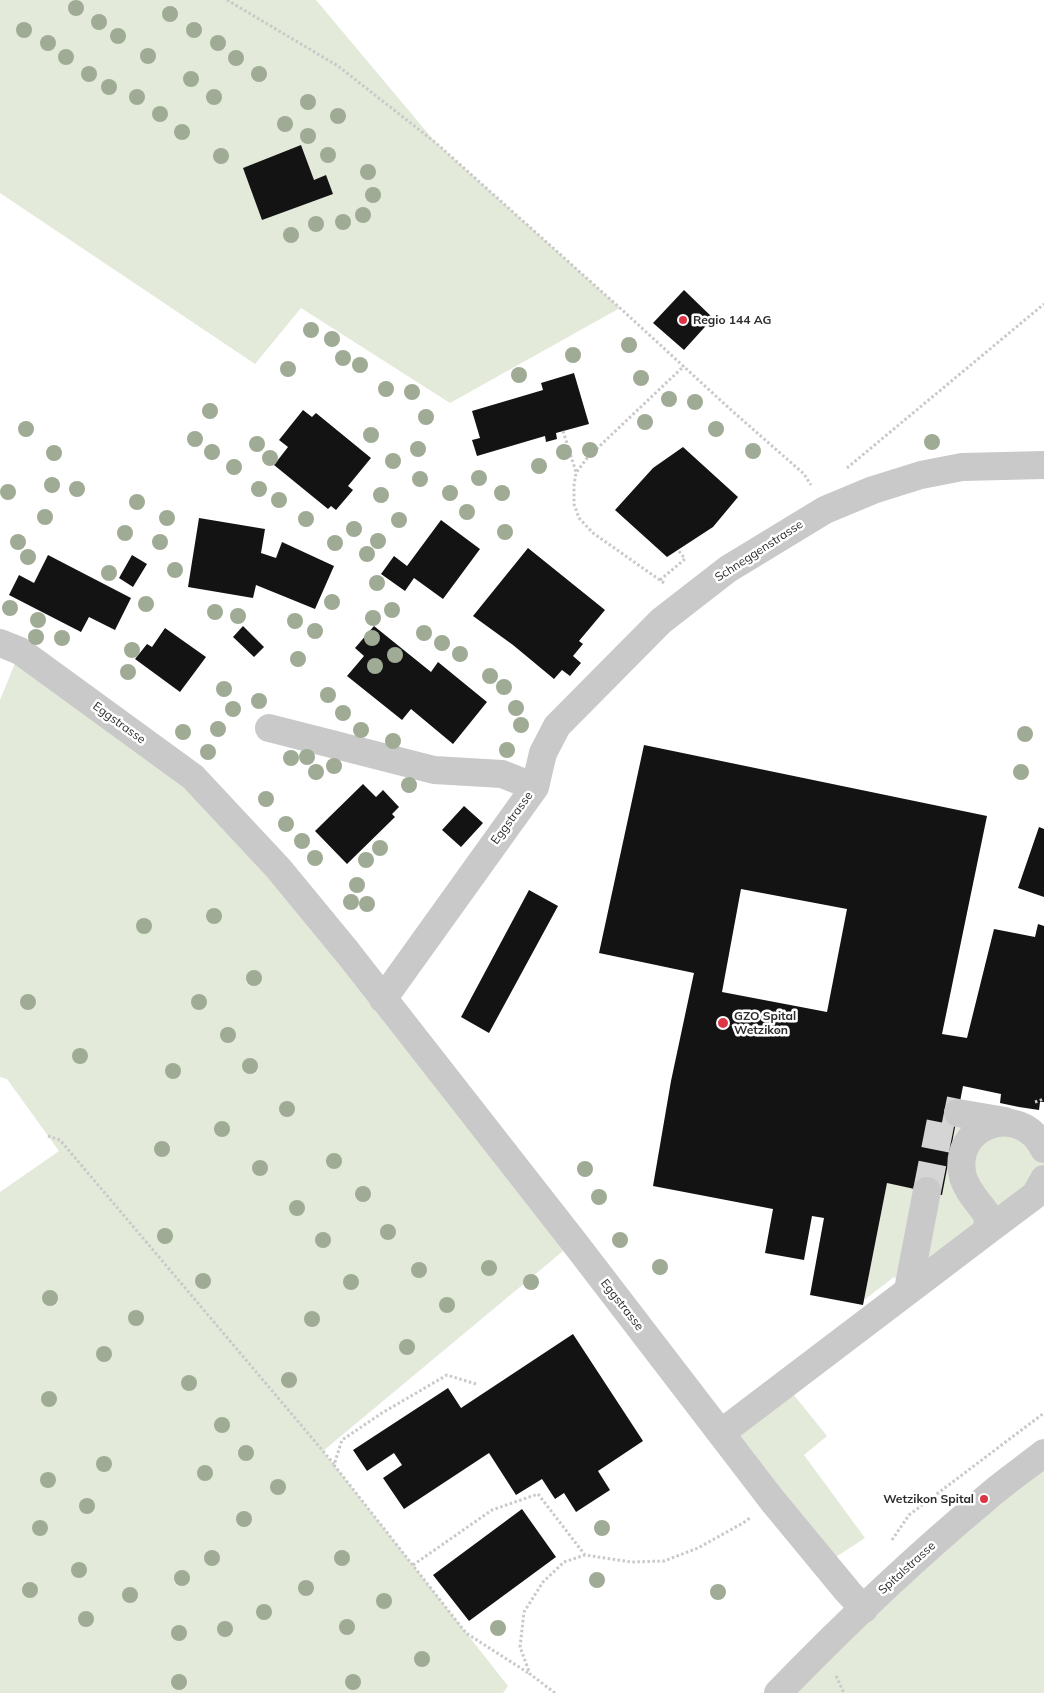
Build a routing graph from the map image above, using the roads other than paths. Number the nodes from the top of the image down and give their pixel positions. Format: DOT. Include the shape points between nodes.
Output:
graph roads {
  1 [pos="1044,465"];
  2 [pos="0,643"];
  3 [pos="269,728"];
  4 [pos="535,787"];
  5 [pos="383,999"];
  6 [pos="958,1113"];
  7 [pos="1015,1123"];
  8 [pos="1044,1149"];
  9 [pos="1044,1179"];
  10 [pos="927,1191"];
  11 [pos="987,1231"];
  12 [pos="908,1290"];
  13 [pos="721,1433"];
  14 [pos="1044,1453"];
  15 [pos="864,1609"];
  16 [pos="778,1693"];
  1 -- 4 [label="street, Schneggenstrasse" via="962,467 873,490 825,510 728,569 661,621 557,726 543,753"];
  2 -- 5 [label="street, Eggstrasse" via="20,651 194,777 278,868"];
  3 -- 4 [label="street, Eggstrasse" via="434,770 502,774"];
  4 -- 5 [label="street, Eggstrasse"];
  5 -- 13 [label="street, Eggstrasse"];
  6 -- 7 [label="street"];
  7 -- 8 [label="street" via="1028,1129"];
  7 -- 11 [label="street" via="991,1124 970,1138 964,1150 961,1164 963,1179 988,1216"];
  9 -- 11 [label="street" via="1034,1195"];
  10 -- 12 [label="street"];
  11 -- 12 [label="street"];
  12 -- 13 [label="street"];
  13 -- 15 [label="street, Eggstrasse" via="772,1500"];
  14 -- 15 [label="street, Spitalstrasse" via="984,1499"];
  15 -- 16 [label="street, Spitalstrasse"];
}
